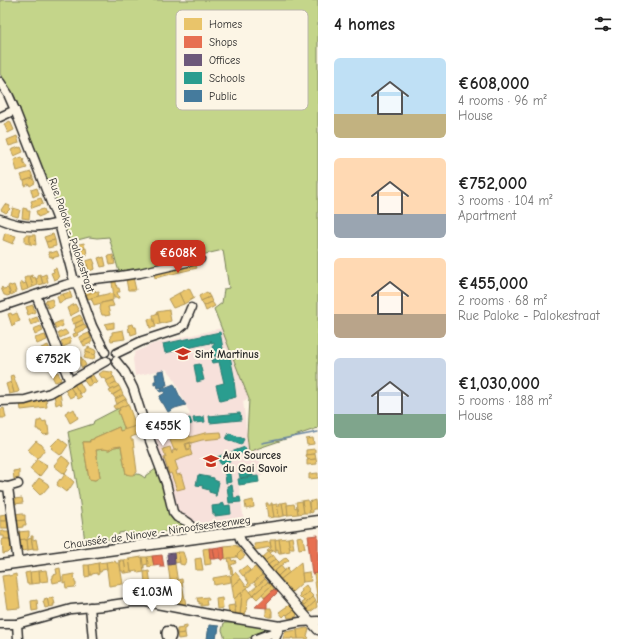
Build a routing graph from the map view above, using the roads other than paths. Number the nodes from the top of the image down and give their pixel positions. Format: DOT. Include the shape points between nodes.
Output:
graph roads {
  1 [pos="0,82"];
  2 [pos="15,110"];
  3 [pos="0,117"];
  4 [pos="0,219"];
  5 [pos="59,223"];
  6 [pos="200,259"];
  7 [pos="76,282"];
  8 [pos="36,295"];
  9 [pos="0,307"];
  10 [pos="191,308"];
  11 [pos="105,352"];
  12 [pos="117,357"];
  13 [pos="106,361"];
  14 [pos="70,382"];
  15 [pos="0,401"];
  16 [pos="18,484"];
  17 [pos="4,486"];
  18 [pos="318,521"];
  19 [pos="238,533"];
  20 [pos="192,539"];
  21 [pos="18,563"];
  22 [pos="0,565"];
  23 [pos="90,607"];
  24 [pos="314,621"];
  25 [pos="0,624"];
  26 [pos="17,624"];
  27 [pos="280,626"];
  28 [pos="318,630"];
  29 [pos="18,639"];
  30 [pos="93,639"];
  31 [pos="256,639"];
  32 [pos="275,639"];
  1 -- 2 [label="street, Rue Paloke - Palokestraat"];
  2 -- 3 [label="street"];
  2 -- 5 [label="street, Rue Paloke - Palokestraat"];
  4 -- 5 [label="street" via="29,227"];
  5 -- 7 [label="street, Rue Paloke - Palokestraat"];
  6 -- 7 [label="street" via="140,273"];
  7 -- 8 [label="street"];
  7 -- 11 [label="street, Rue Paloke - Palokestraat" via="92,326"];
  8 -- 9 [label="street"];
  8 -- 14 [label="street"];
  10 -- 12 [label="street" via="184,325 179,329 142,341"];
  11 -- 12 [label="street" via="112,349 116,351"];
  11 -- 13 [label="street, Rue Paloke - Palokestraat"];
  12 -- 13 [label="street" via="110,363"];
  12 -- 20 [label="street" via="133,388 166,483 173,512 189,523"];
  13 -- 14 [label="street"];
  14 -- 15 [label="street" via="50,393 25,400"];
  16 -- 17 [label="street"];
  17 -- 21 [label="street"];
  18 -- 19 [label="main road, Chaussée de Ninove - Ninoofsesteenweg"];
  19 -- 20 [label="main road, Chaussée de Ninove - Ninoofsesteenweg"];
  19 -- 24 [label="street" via="241,541 256,559"];
  20 -- 21 [label="main road, Chaussée de Ninove - Ninoofsesteenweg"];
  21 -- 22 [label="main road, Chaussée de Ninove - Ninoofsesteenweg"];
  23 -- 26 [label="street" via="71,609"];
  23 -- 27 [label="street" via="146,602"];
  23 -- 30 [label="street"];
  24 -- 27 [label="street"];
  24 -- 28 [label="street"];
  25 -- 26 [label="street"];
  26 -- 29 [label="street"];
  27 -- 31 [label="street" via="272,633"];
  27 -- 32 [label="street"];
}
